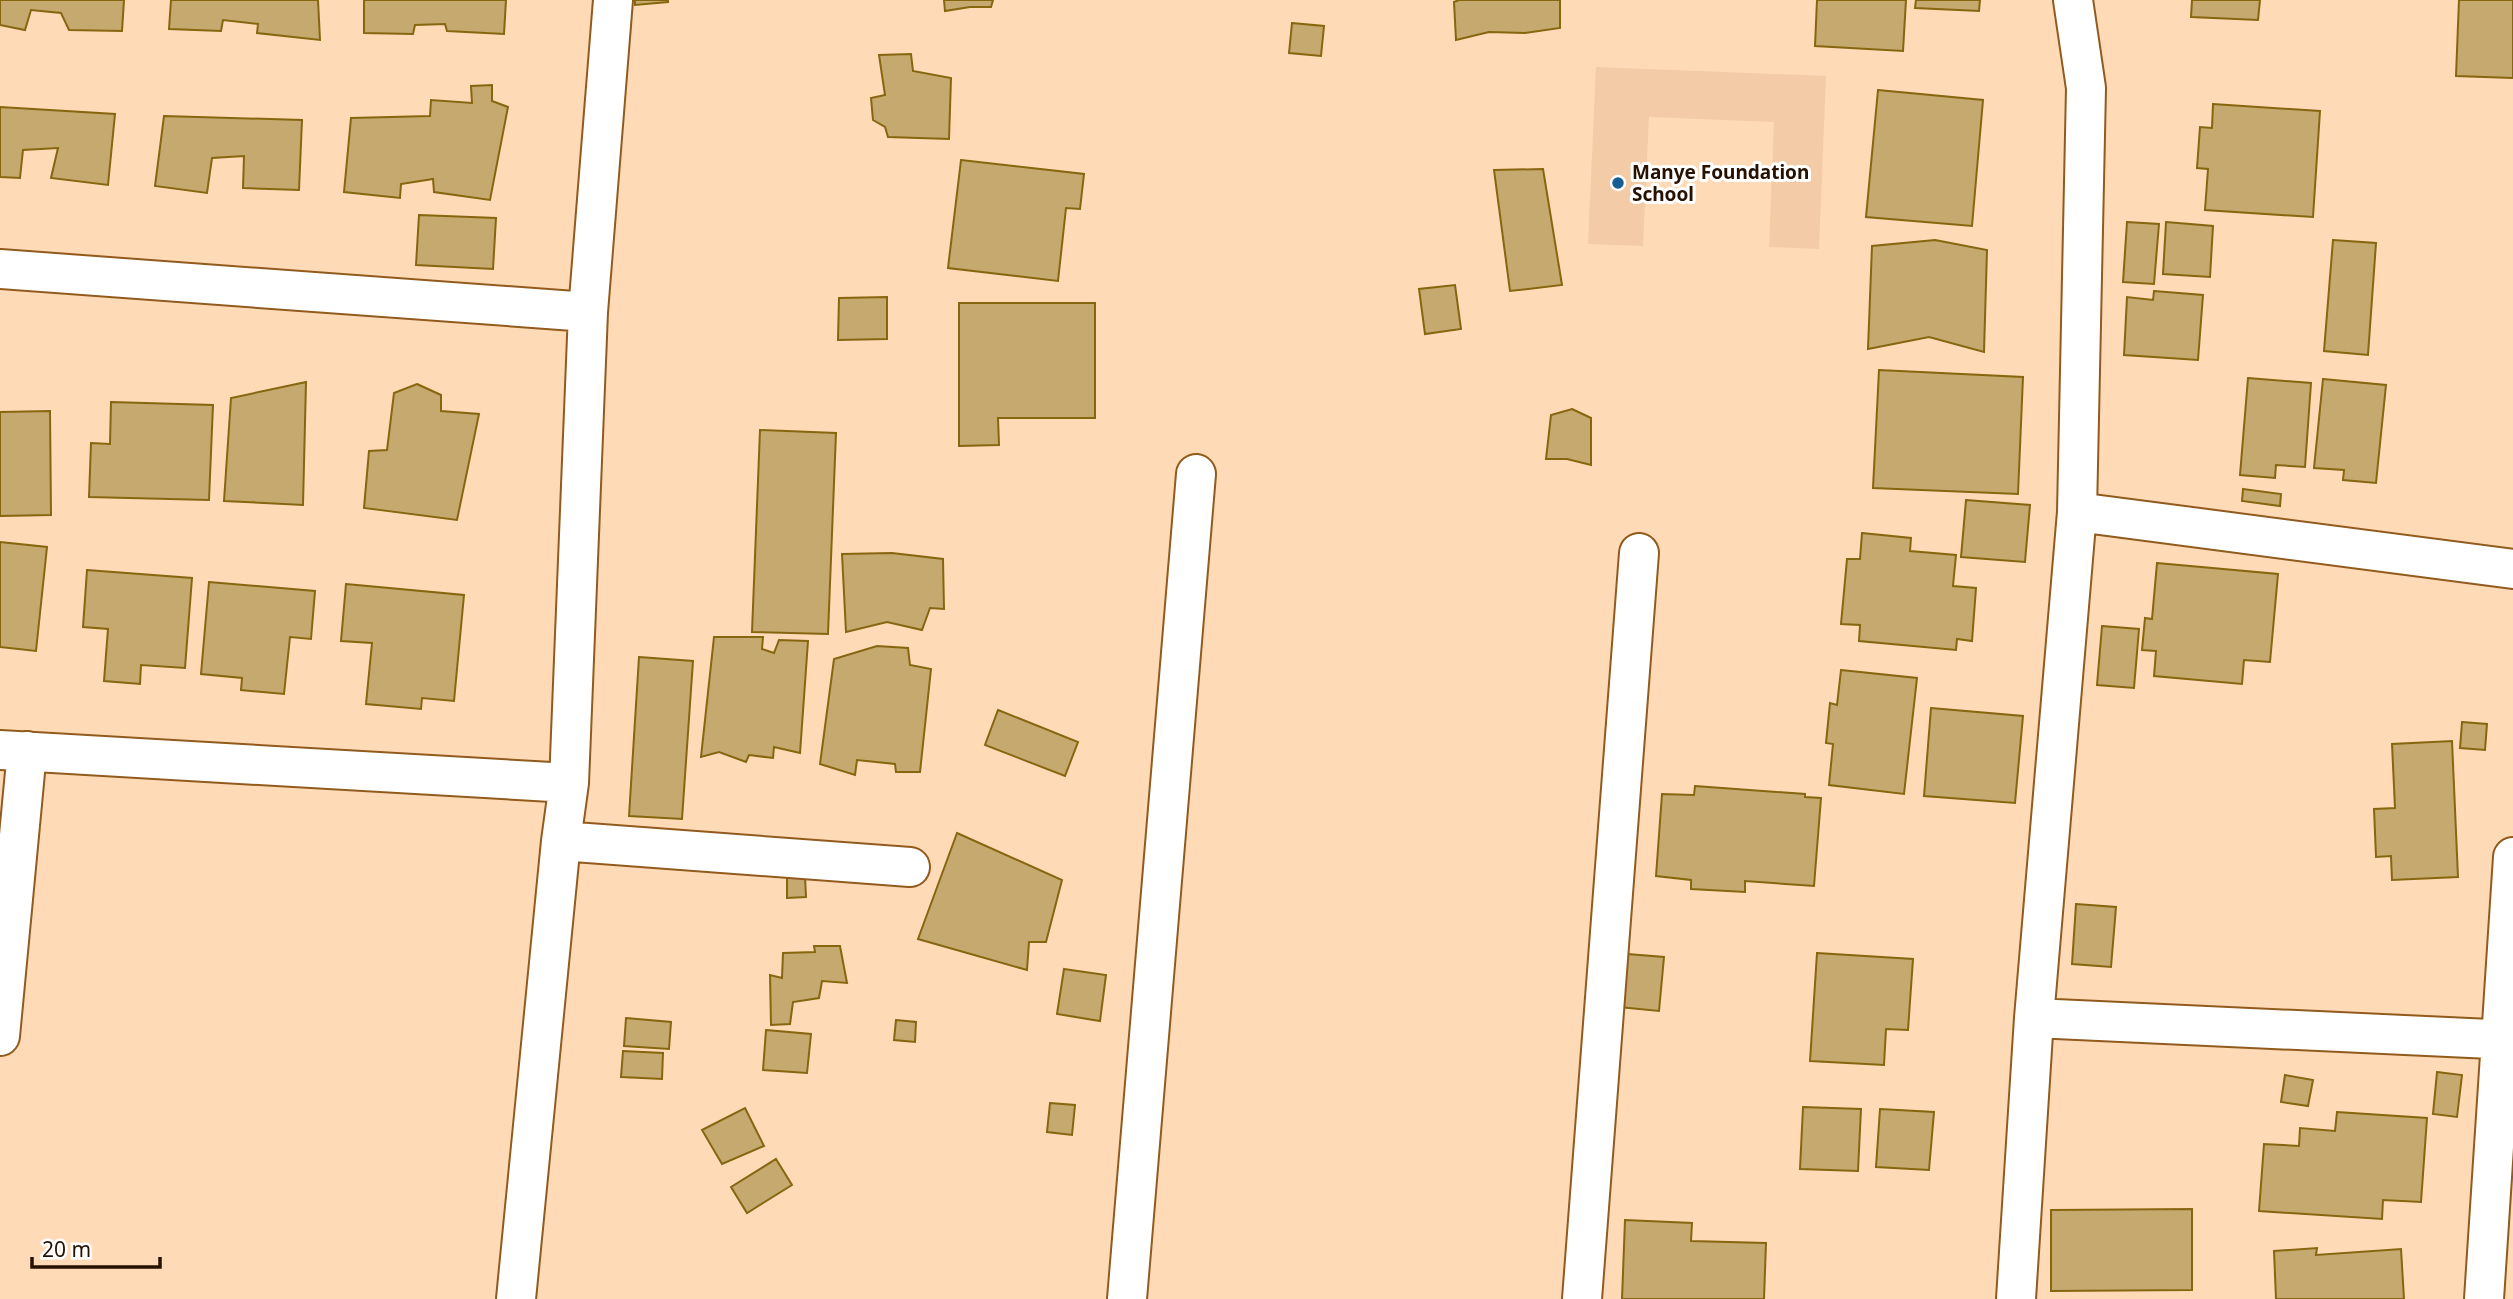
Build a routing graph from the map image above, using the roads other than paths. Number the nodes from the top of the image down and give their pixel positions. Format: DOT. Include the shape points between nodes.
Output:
graph roads {
  1 [pos="613,0"];
  2 [pos="2073,0"];
  3 [pos="0,269"];
  4 [pos="588,312"];
  5 [pos="1196,474"];
  6 [pos="2077,512"];
  7 [pos="1639,553"];
  8 [pos="2513,569"];
  9 [pos="14,750"];
  10 [pos="569,783"];
  11 [pos="561,841"];
  12 [pos="2513,857"];
  13 [pos="910,867"];
  14 [pos="2034,1018"];
  15 [pos="0,1036"];
  16 [pos="2507,1039"];
  17 [pos="516,1299"];
  18 [pos="1127,1299"];
  19 [pos="1582,1299"];
  20 [pos="2016,1299"];
  21 [pos="2484,1299"];
  1 -- 4 [label="street"];
  2 -- 6 [label="street" via="2086,88"];
  3 -- 4 [label="street"];
  4 -- 10 [label="street"];
  5 -- 18 [label="street"];
  6 -- 8 [label="street"];
  6 -- 14 [label="street"];
  7 -- 19 [label="street"];
  9 -- 10 [label="street"];
  9 -- 15 [label="street"];
  10 -- 11 [label="street"];
  11 -- 13 [label="street"];
  11 -- 17 [label="street"];
  12 -- 16 [label="street"];
  14 -- 16 [label="street"];
  14 -- 20 [label="street"];
  16 -- 21 [label="street"];
}
